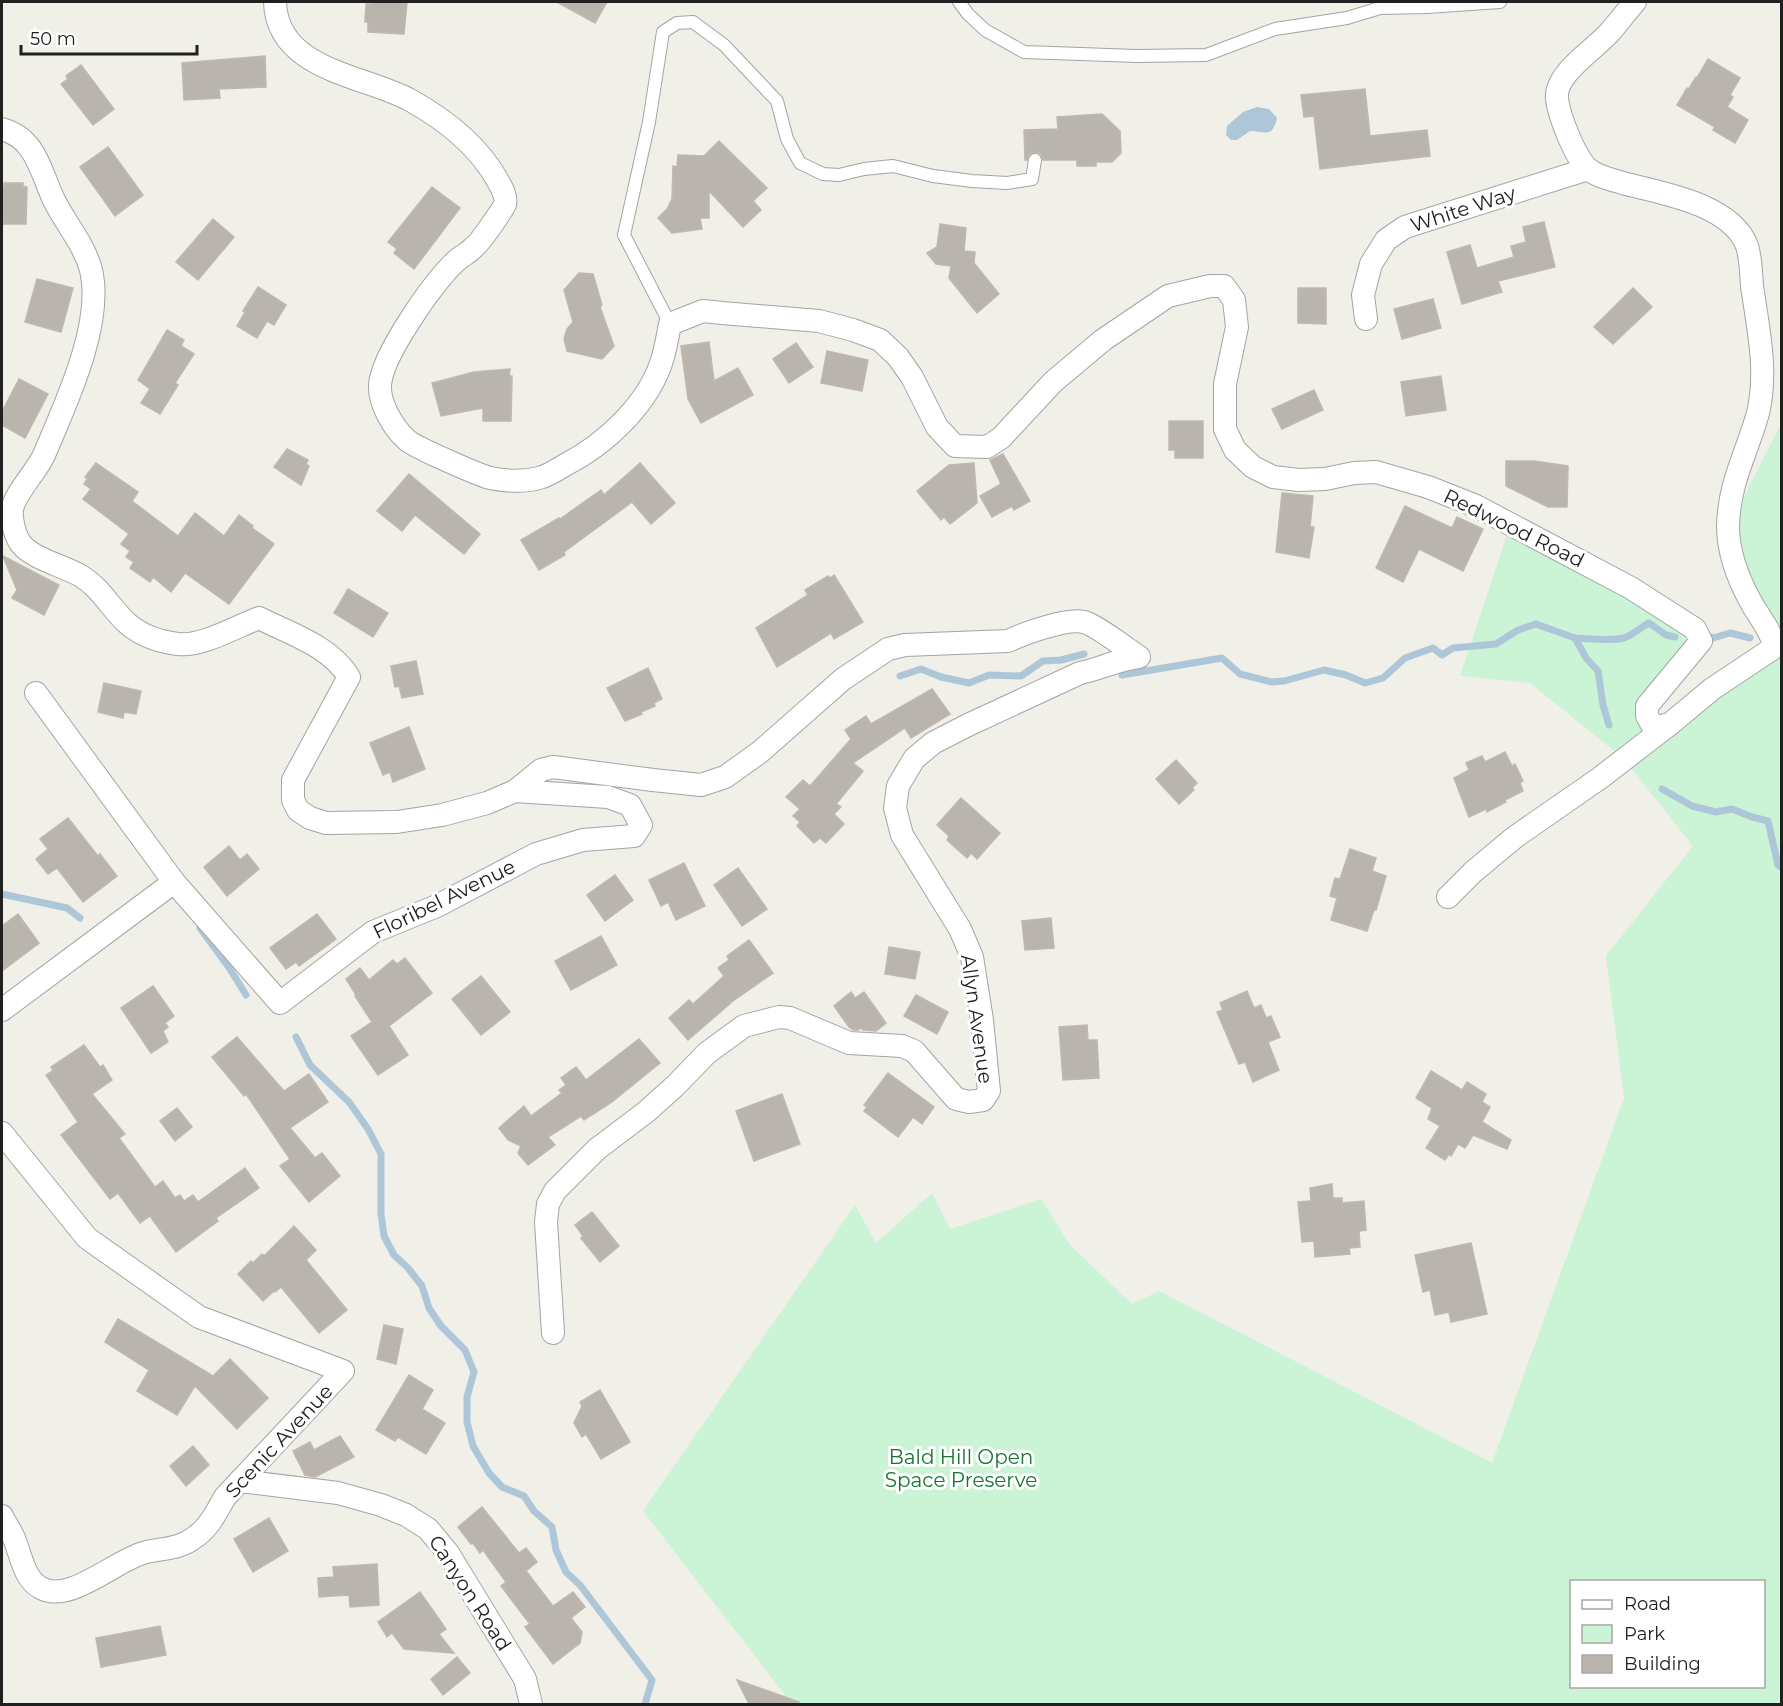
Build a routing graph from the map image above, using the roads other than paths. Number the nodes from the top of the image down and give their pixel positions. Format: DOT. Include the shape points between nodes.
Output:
graph roads {
  1 [pos="275,2"];
  2 [pos="959,2"];
  3 [pos="1500,2"];
  4 [pos="1635,2"];
  5 [pos="2,129"];
  6 [pos="1035,160"];
  7 [pos="1588,169"];
  8 [pos="1366,319"];
  9 [pos="670,324"];
  10 [pos="1111,639"];
  11 [pos="36,693"];
  12 [pos="1670,724"];
  13 [pos="515,791"];
  14 [pos="174,882"];
  15 [pos="1448,897"];
  16 [pos="2,1010"];
  17 [pos="2,1133"];
  18 [pos="553,1333"];
  19 [pos="240,1481"];
  20 [pos="2,1516"];
  21 [pos="531,1704"];
  1 -- 9 [label="street" via="282,31 295,49 316,63 408,99 438,117 476,150 492,169 504,194 505,204 476,246 456,261 428,294 387,361 380,384 382,401 407,441 489,477 540,478 576,460 605,439 632,411 663,359"];
  2 -- 3 [label="lane" via="985,30 1024,51 1137,56 1206,55 1275,29 1347,18 1380,8"];
  4 -- 7 [label="street" via="1562,80 1556,97 1565,128"];
  5 -- 13 [label="street, Floribel Avenue" via="19,135 30,147 60,212 80,243 91,269 95,300 88,341 57,424 42,459 12,508 21,544 37,556 82,576 100,590 128,624 147,636 181,645 259,618 330,654 341,664 349,677 293,780 292,800 310,818 326,823 397,822 442,815"];
  6 -- 9 [label="lane" via="1032,179 1007,183 933,176 893,165 838,176 824,174 800,163 787,139 777,101 724,45 693,22 677,22 663,32 649,122 624,236"];
  7 -- 8 [label="street, White Way" via="1405,226 1386,240 1371,264 1363,295"];
  7 -- 12 [label="street" via="1705,207 1736,227 1747,246 1762,376 1758,411 1732,485 1728,528 1740,577 1775,647 1712,689"];
  9 -- 12 [label="street, Redwood Road" via="702,311 819,321 880,340 898,357 937,427 955,446 987,447 1001,438 1053,381 1122,328 1168,297 1224,286 1234,300 1237,327 1225,384 1225,429 1235,450 1253,467 1273,477 1325,479 1376,472 1428,487 1511,523 1631,588 1695,628 1701,641 1647,706 1652,724"];
  10 -- 13 [label="street, Floribel Avenue" via="1086,622 1072,621 1008,641 888,649 843,679 760,752 725,777 701,785 553,767 541,770"];
  10 -- 18 [label="street, Allyn Avenue" via="1139,657 1080,673 968,724 933,743 914,759 898,786 895,808 902,836 960,929 972,957 989,1091 983,1100 956,1099 914,1051 902,1046 849,1043 779,1017 744,1026 707,1053 646,1112 597,1149 555,1191 548,1204 546,1222"];
  11 -- 14 [label="street, Floribel Avenue"];
  12 -- 15 [label="street" via="1515,837"];
  13 -- 14 [label="street, Floribel Avenue" via="608,797 630,805 641,825 634,836 583,840 536,854 437,906 373,932 280,1003"];
  14 -- 16 [label="street"];
  17 -- 19 [label="street, Scenic Avenue" via="87,1238 180,1304 199,1317 344,1371"];
  19 -- 20 [label="street, Scenic Avenue" via="196,1537 172,1549 142,1553 78,1586 51,1592 31,1580"];
  19 -- 21 [label="street, Canyon Road" via="338,1493 398,1512 428,1528 448,1553 525,1679"];
}
